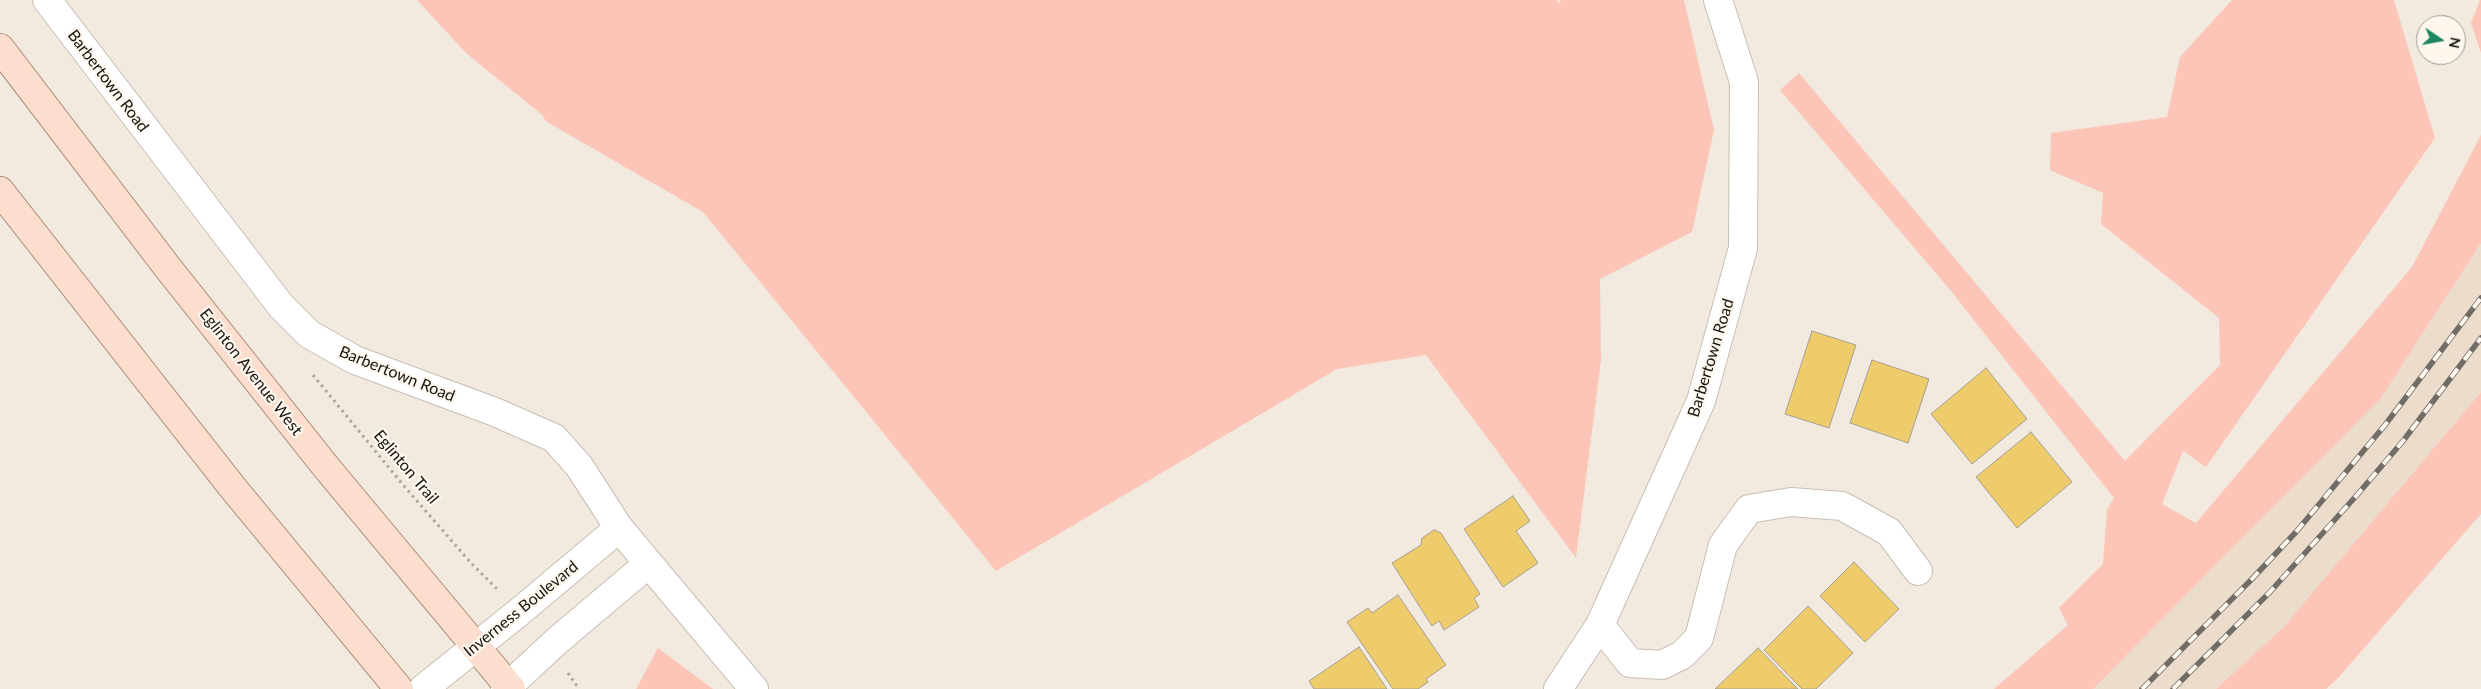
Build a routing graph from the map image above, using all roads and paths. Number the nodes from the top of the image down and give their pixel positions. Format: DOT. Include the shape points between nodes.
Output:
graph roads {
  1 [pos="47,0"];
  2 [pos="1718,0"];
  3 [pos="0,48"];
  4 [pos="0,191"];
  5 [pos="315,368"];
  6 [pos="619,528"];
  7 [pos="648,564"];
  8 [pos="1918,571"];
  9 [pos="488,579"];
  10 [pos="1600,625"];
  11 [pos="476,647"];
  12 [pos="573,678"];
  13 [pos="508,688"];
  14 [pos="399,689"];
  15 [pos="423,689"];
  16 [pos="579,689"];
  17 [pos="754,689"];
  18 [pos="1558,689"];
  1 -- 6 [label="street, Barbertown Road" via="281,306 309,334 355,360 495,412 554,438 579,466"];
  2 -- 10 [label="street, Barbertown Road" via="1744,82 1743,248 1701,401"];
  3 -- 11 [label="main road, Eglinton Avenue West" via="174,276 326,467"];
  4 -- 14 [label="main road" via="233,488"];
  5 -- 9 [label="path, Eglinton Trail" via="312,373 404,486 470,563"];
  6 -- 7 [label="street, Barbertown Road"];
  6 -- 11 [label="street, Inverness Boulevard"];
  7 -- 13 [label="street" via="558,640"];
  7 -- 17 [label="street, Barbertown Road"];
  8 -- 10 [label="street" via="1889,532 1842,506 1791,502 1749,509 1723,545 1699,638 1682,655 1662,665 1630,663"];
  10 -- 18 [label="street, Barbertown Road"];
  11 -- 13 [label="main road, Eglinton Avenue West"];
  11 -- 15 [label="street, Inverness Boulevard"];
  12 -- 16 [label="path"];
}
